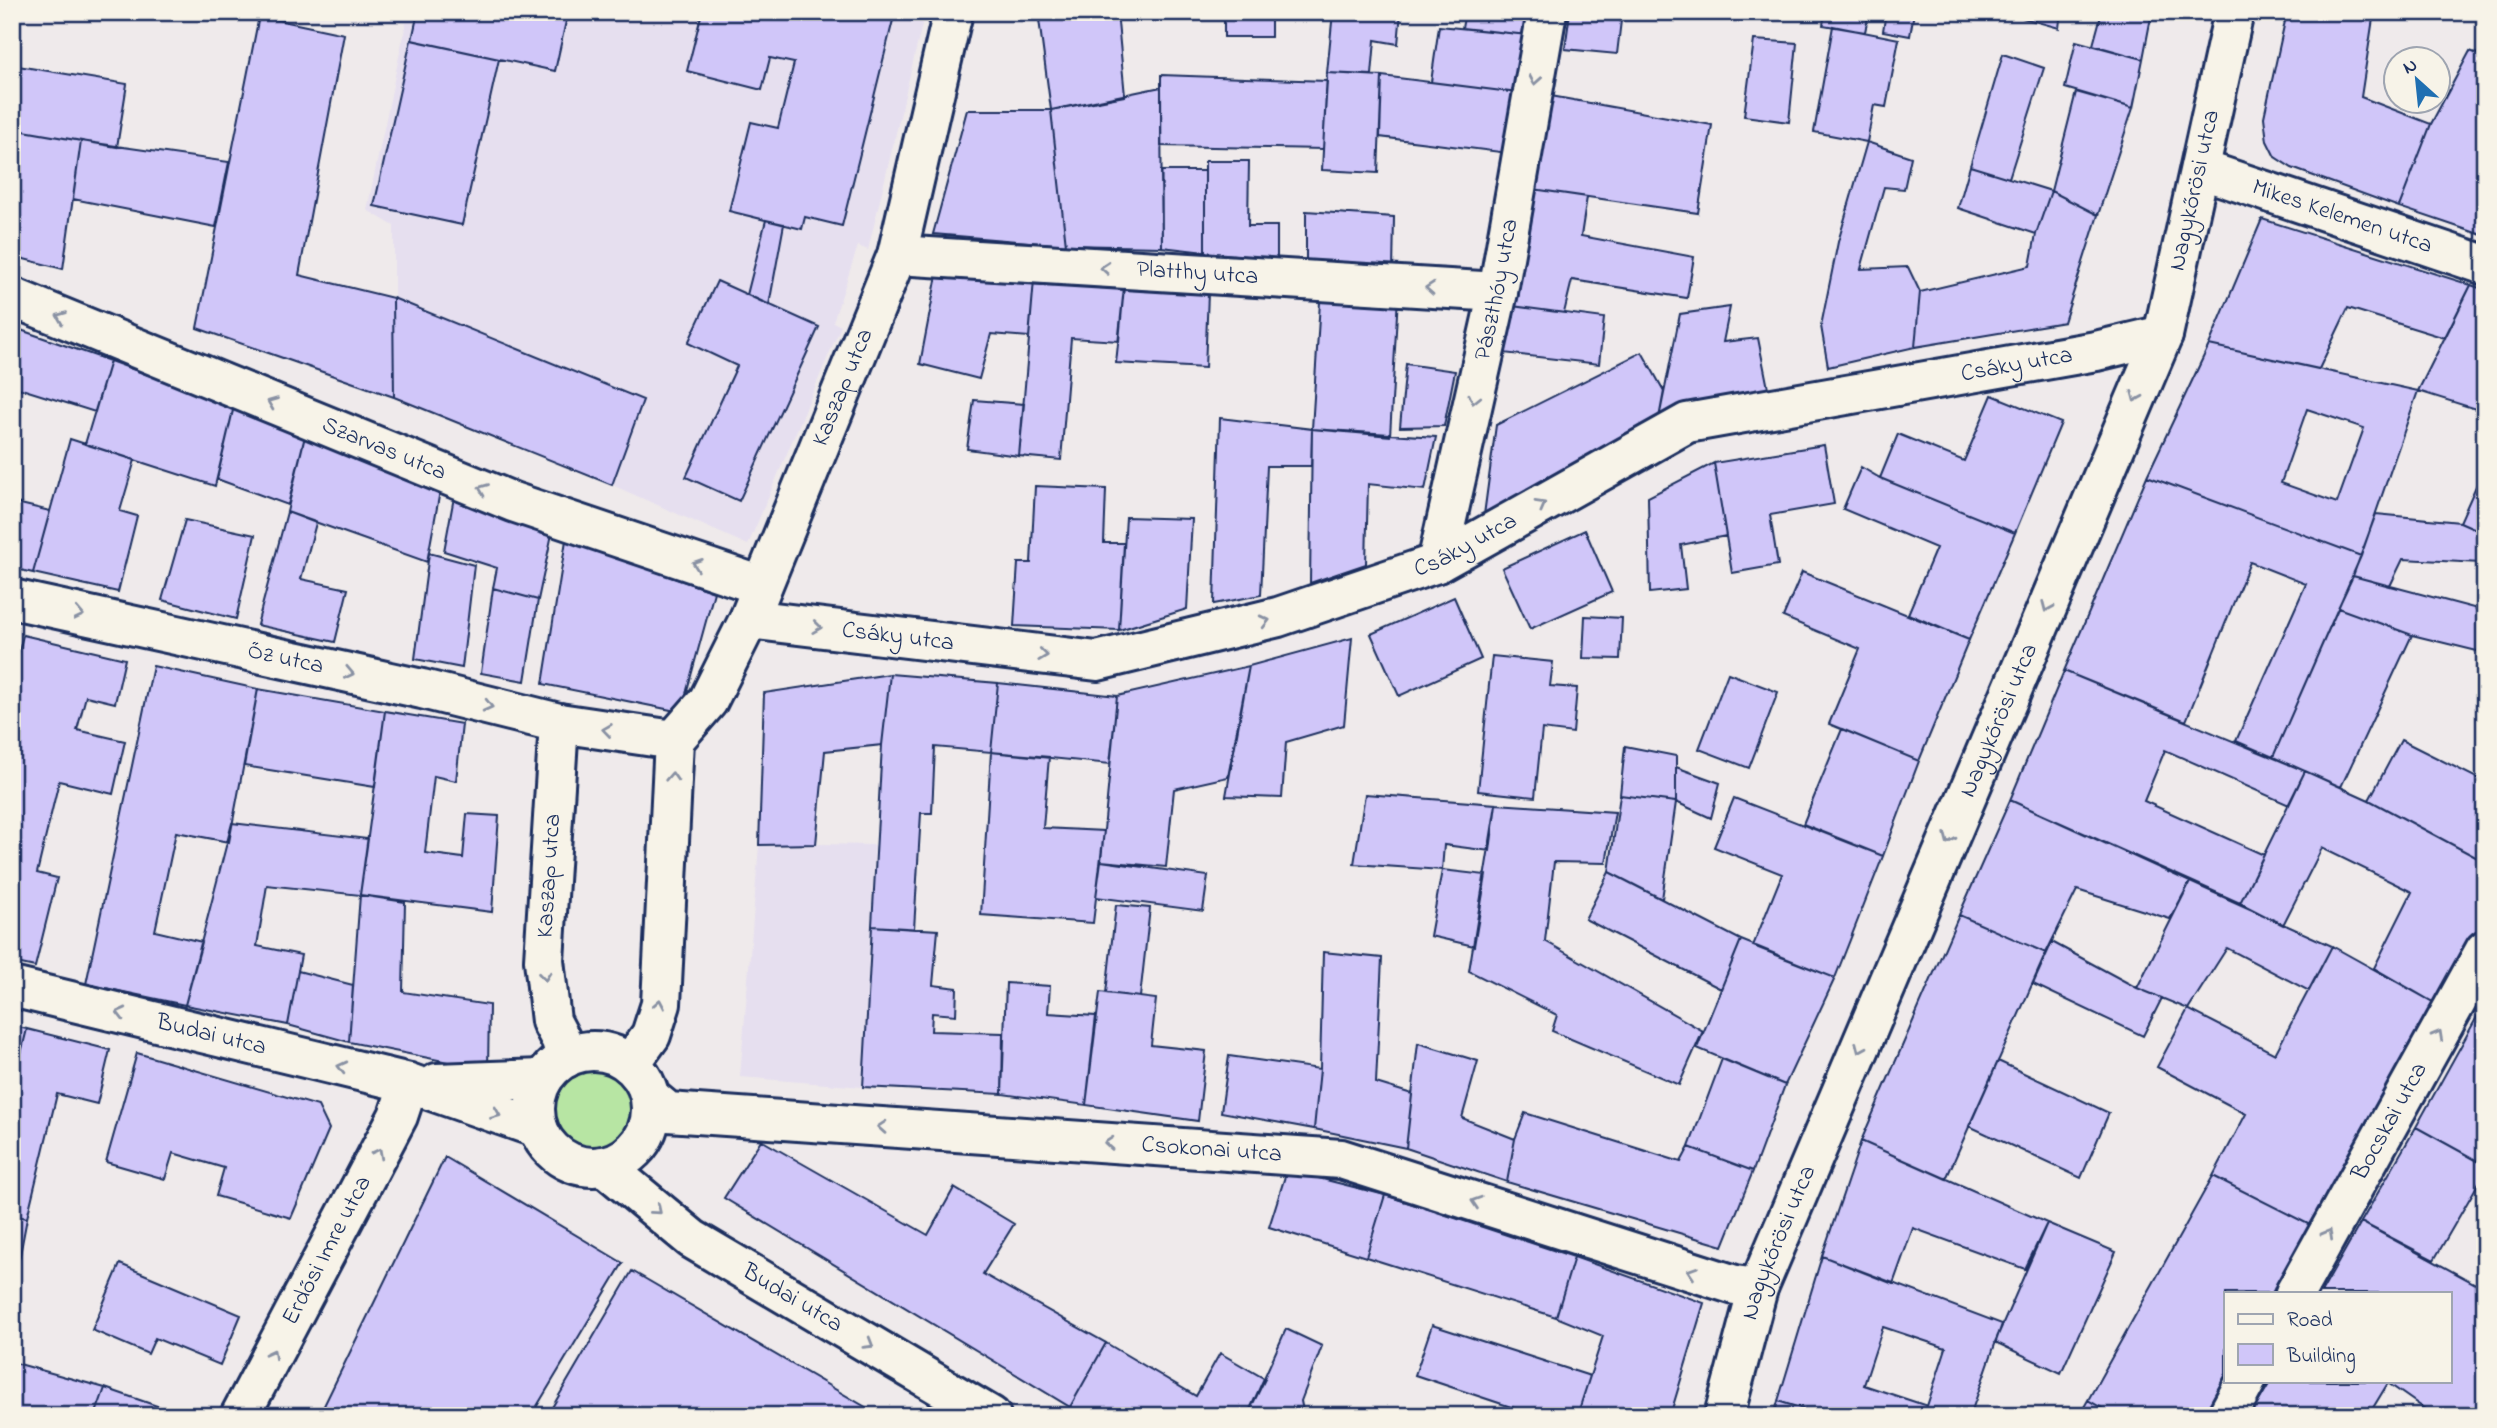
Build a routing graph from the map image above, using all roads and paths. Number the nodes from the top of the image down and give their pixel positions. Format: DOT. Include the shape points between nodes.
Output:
graph roads {
  1 [pos="953,12"];
  2 [pos="1546,12"];
  3 [pos="2234,12"];
  4 [pos="2200,169"];
  5 [pos="897,255"];
  6 [pos="2485,265"];
  7 [pos="1498,292"];
  8 [pos="12,297"];
  9 [pos="2163,335"];
  10 [pos="1437,563"];
  11 [pos="12,599"];
  12 [pos="755,603"];
  13 [pos="559,723"];
  14 [pos="674,740"];
  15 [pos="2485,950"];
  16 [pos="12,987"];
  17 [pos="630,1064"];
  18 [pos="554,1068"];
  19 [pos="409,1083"];
  20 [pos="650,1098"];
  21 [pos="538,1128"];
  22 [pos="604,1166"];
  23 [pos="1758,1288"];
  24 [pos="2296,1292"];
  25 [pos="2245,1382"];
  26 [pos="240,1416"];
  27 [pos="991,1416"];
  28 [pos="1724,1416"];
  29 [pos="2227,1416"];
  1 -- 5 [label="street, Kaszap utca"];
  2 -- 7 [label="street, Pászthóy utca, one-way"];
  3 -- 4 [label="street, Nagykőrösi utca"];
  4 -- 6 [label="street, Mikes Kelemen utca"];
  4 -- 9 [label="street, Nagykőrösi utca"];
  7 -- 5 [label="street, Platthy utca, one-way"];
  5 -- 12 [label="street, Kaszap utca"];
  7 -- 10 [label="street, Pászthóy utca, one-way"];
  12 -- 8 [label="street, Szarvas utca, one-way"];
  10 -- 9 [label="street, Csáky utca, one-way" via="1687,423"];
  9 -- 23 [label="street, Nagykőrösi utca, one-way"];
  12 -- 10 [label="street, Csáky utca, one-way" via="1097,661 1278,617"];
  11 -- 13 [label="street, Őz utca, one-way"];
  12 -- 14 [label="street, Kaszap utca" via="708,701"];
  14 -- 13 [label="street, one-way"];
  13 -- 18 [label="street, Kaszap utca, one-way" via="544,960 551,1021 561,1040"];
  17 -- 14 [label="street, one-way" via="651,1035 660,1004"];
  24 -- 15 [label="street, Bocskai utca, one-way"];
  19 -- 16 [label="street, Budai utca, one-way"];
  17 -- 18 [label="street" via="599,1051 582,1052"];
  17 -- 20 [label="street" via="643,1079"];
  18 -- 19 [label="street, Budai utca"];
  18 -- 21 [label="street" via="536,1094"];
  19 -- 21 [label="street, Budai utca, one-way"];
  26 -- 19 [label="street, Erdősi Imre utca, one-way" via="398,1116"];
  20 -- 22 [label="street" via="652,1114 641,1142 619,1162"];
  23 -- 20 [label="street, Csokonai utca, one-way" via="1735,1285 1341,1159 668,1112"];
  21 -- 22 [label="street" via="545,1143 564,1159 587,1167"];
  22 -- 27 [label="street, Budai utca, one-way" via="692,1239"];
  23 -- 28 [label="street, Nagykőrösi utca"];
  25 -- 29 [label="street"];
}
